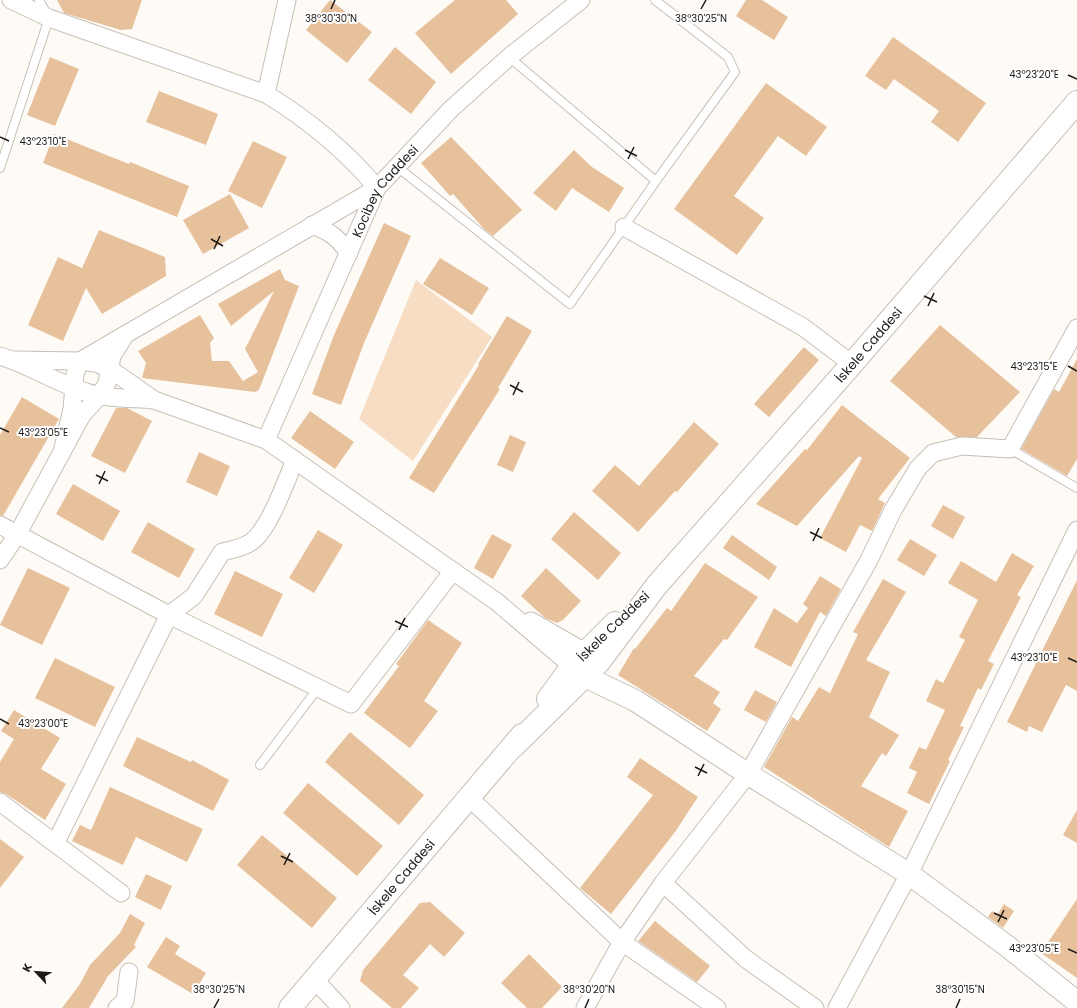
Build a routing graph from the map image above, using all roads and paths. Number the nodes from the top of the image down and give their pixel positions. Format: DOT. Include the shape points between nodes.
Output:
graph roads {
  1 [pos="11,0"];
  2 [pos="40,0"];
  3 [pos="287,0"];
  4 [pos="581,0"];
  5 [pos="655,0"];
  6 [pos="49,18"];
  7 [pos="509,57"];
  8 [pos="266,94"];
  9 [pos="1077,102"];
  10 [pos="396,166"];
  11 [pos="0,168"];
  12 [pos="656,181"];
  13 [pos="377,188"];
  14 [pos="312,225"];
  15 [pos="624,227"];
  16 [pos="349,253"];
  17 [pos="1077,328"];
  18 [pos="126,333"];
  19 [pos="7,358"];
  20 [pos="80,360"];
  21 [pos="852,364"];
  22 [pos="110,370"];
  23 [pos="73,387"];
  24 [pos="100,396"];
  25 [pos="154,400"];
  26 [pos="266,440"];
  27 [pos="63,448"];
  28 [pos="1010,449"];
  29 [pos="295,460"];
  30 [pos="1077,488"];
  31 [pos="0,525"];
  32 [pos="1077,530"];
  33 [pos="17,535"];
  34 [pos="0,560"];
  35 [pos="453,571"];
  36 [pos="169,615"];
  37 [pos="585,664"];
  38 [pos="318,688"];
  39 [pos="260,765"];
  40 [pos="748,774"];
  41 [pos="0,802"];
  42 [pos="478,806"];
  43 [pos="56,842"];
  44 [pos="909,874"];
  45 [pos="663,883"];
  46 [pos="121,893"];
  47 [pos="622,942"];
  48 [pos="129,972"];
  49 [pos="315,980"];
  50 [pos="1077,1002"];
  51 [pos="117,1008"];
  52 [pos="290,1008"];
  53 [pos="341,1008"];
  54 [pos="585,1008"];
  55 [pos="717,1008"];
  56 [pos="815,1008"];
  57 [pos="837,1008"];
  1 -- 6 [label="street"];
  2 -- 6 [label="lane"];
  3 -- 8 [label="street"];
  4 -- 7 [label="street, Kocibey Caddesi"];
  5 -- 12 [label="lane" via="728,57 736,72"];
  6 -- 8 [label="street"];
  6 -- 11 [label="lane"];
  7 -- 10 [label="street, Kocibey Caddesi" via="451,109"];
  7 -- 12 [label="lane"];
  8 -- 13 [label="street" via="291,110 356,163"];
  9 -- 21 [label="main road, İskele Caddesi"];
  10 -- 13 [label="street, Kocibey Caddesi"];
  10 -- 15 [label="lane" via="570,304"];
  12 -- 15 [label="lane"];
  13 -- 14 [label="street"];
  13 -- 16 [label="street, Kocibey Caddesi"];
  14 -- 16 [label="street" via="328,230"];
  14 -- 18 [label="street"];
  15 -- 21 [label="street" via="803,327"];
  16 -- 26 [label="street, Kocibey Caddesi"];
  17 -- 28 [label="street"];
  18 -- 20 [label="street"];
  18 -- 22 [label="street" via="112,356"];
  19 -- 20 [label="street"];
  19 -- 23 [label="street"];
  20 -- 22 [label="street" via="96,363"];
  20 -- 23 [label="street"];
  21 -- 37 [label="main road, İskele Caddesi"];
  22 -- 24 [label="street"];
  22 -- 25 [label="street"];
  23 -- 24 [label="street"];
  23 -- 27 [label="street" via="72,409"];
  24 -- 25 [label="street"];
  24 -- 27 [label="street" via="82,415"];
  25 -- 26 [label="street"];
  26 -- 29 [label="street"];
  27 -- 33 [label="street"];
  28 -- 30 [label="lane"];
  28 -- 40 [label="street" via="962,446 933,453 918,468"];
  29 -- 35 [label="street"];
  29 -- 36 [label="street" via="265,527 252,542 222,552 194,596"];
  31 -- 33 [label="street"];
  32 -- 44 [label="street"];
  33 -- 34 [label="street"];
  33 -- 36 [label="street"];
  35 -- 37 [label="street"];
  35 -- 38 [label="street" via="351,704"];
  36 -- 38 [label="street"];
  36 -- 43 [label="street"];
  37 -- 40 [label="street" via="636,701"];
  37 -- 49 [label="main road, İskele Caddesi"];
  38 -- 39 [label="lane"];
  40 -- 44 [label="street"];
  40 -- 45 [label="street"];
  41 -- 43 [label="street"];
  42 -- 47 [label="street"];
  43 -- 46 [label="street"];
  44 -- 50 [label="street"];
  44 -- 57 [label="street"];
  45 -- 47 [label="street"];
  45 -- 56 [label="street" via="746,959"];
  47 -- 54 [label="street"];
  47 -- 55 [label="street"];
  48 -- 51 [label="street" via="126,1001"];
  49 -- 52 [label="main road, İskele Caddesi"];
  49 -- 53 [label="street"];
}
